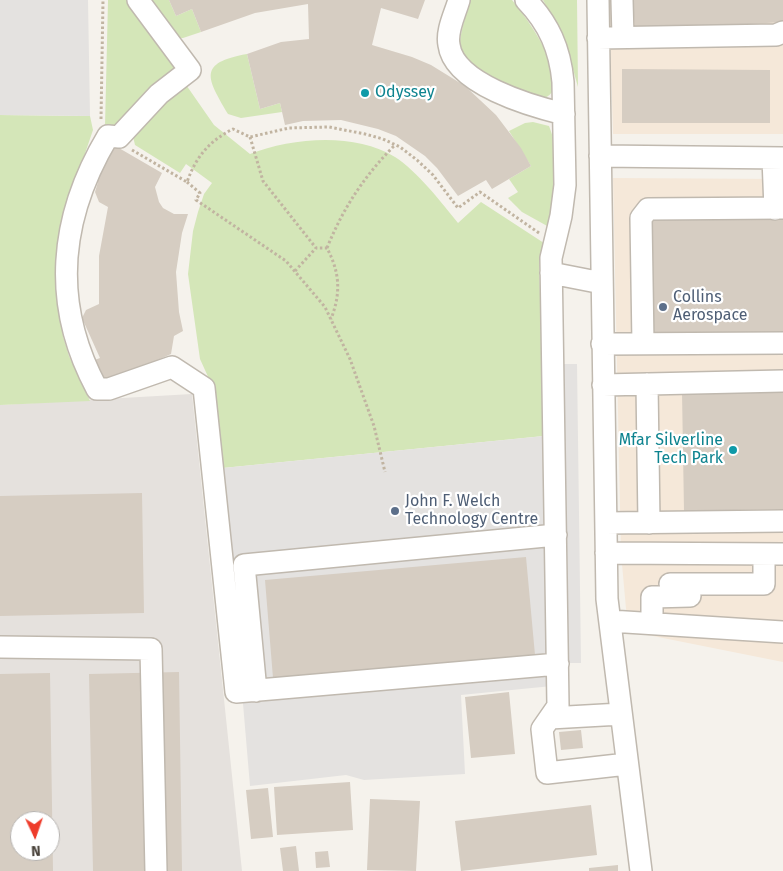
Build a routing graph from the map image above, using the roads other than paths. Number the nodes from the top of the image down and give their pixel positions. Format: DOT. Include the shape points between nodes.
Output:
graph roads {
  1 [pos="138,0"];
  2 [pos="459,0"];
  3 [pos="526,0"];
  4 [pos="598,0"];
  5 [pos="622,0"];
  6 [pos="783,32"];
  7 [pos="623,37"];
  8 [pos="598,38"];
  9 [pos="564,114"];
  10 [pos="600,156"];
  11 [pos="778,158"];
  12 [pos="779,208"];
  13 [pos="552,273"];
  14 [pos="602,283"];
  15 [pos="783,343"];
  16 [pos="602,344"];
  17 [pos="643,344"];
  18 [pos="783,382"];
  19 [pos="647,384"];
  20 [pos="604,385"];
  21 [pos="783,521"];
  22 [pos="649,522"];
  23 [pos="606,523"];
  24 [pos="556,535"];
  25 [pos="606,553"];
  26 [pos="774,554"];
  27 [pos="670,584"];
  28 [pos="730,596"];
  29 [pos="610,621"];
  30 [pos="652,624"];
  31 [pos="783,632"];
  32 [pos="0,647"];
  33 [pos="558,664"];
  34 [pos="256,691"];
  35 [pos="621,714"];
  36 [pos="550,718"];
  37 [pos="627,764"];
  38 [pos="156,871"];
  39 [pos="641,871"];
  1 -- 34 [label="street" via="190,70 114,137 83,186 70,233 66,276 72,329 82,360 97,390 109,389 172,367 204,388 236,692"];
  2 -- 9 [label="street" via="448,37 450,52 458,66 502,94"];
  3 -- 9 [label="street" via="546,23 558,51 563,74"];
  4 -- 8 [label="street"];
  5 -- 7 [label="street"];
  6 -- 7 [label="street" via="776,35"];
  7 -- 8 [label="street"];
  8 -- 10 [label="street"];
  9 -- 13 [label="street" via="565,185 551,258"];
  10 -- 11 [label="street"];
  10 -- 14 [label="street"];
  11 -- 12 [label="street"];
  12 -- 17 [label="street" via="648,209 641,218"];
  13 -- 14 [label="street"];
  13 -- 24 [label="street"];
  14 -- 16 [label="street"];
  15 -- 17 [label="street"];
  16 -- 17 [label="street"];
  16 -- 20 [label="street"];
  18 -- 19 [label="street"];
  19 -- 20 [label="street"];
  19 -- 22 [label="street"];
  20 -- 23 [label="street"];
  21 -- 22 [label="street"];
  22 -- 23 [label="street"];
  23 -- 25 [label="street"];
  24 -- 33 [label="street"];
  24 -- 34 [label="street" via="244,565"];
  25 -- 26 [label="street"];
  25 -- 29 [label="street"];
  26 -- 27 [label="street" via="764,584"];
  28 -- 30 [label="street" via="652,597"];
  29 -- 30 [label="street"];
  29 -- 35 [label="street"];
  30 -- 31 [label="street"];
  32 -- 38 [label="street" via="151,649"];
  33 -- 34 [label="street"];
  33 -- 36 [label="street" via="558,706"];
  35 -- 36 [label="street"];
  35 -- 37 [label="street"];
  36 -- 37 [label="street" via="542,729 547,773"];
  37 -- 39 [label="street"];
}
